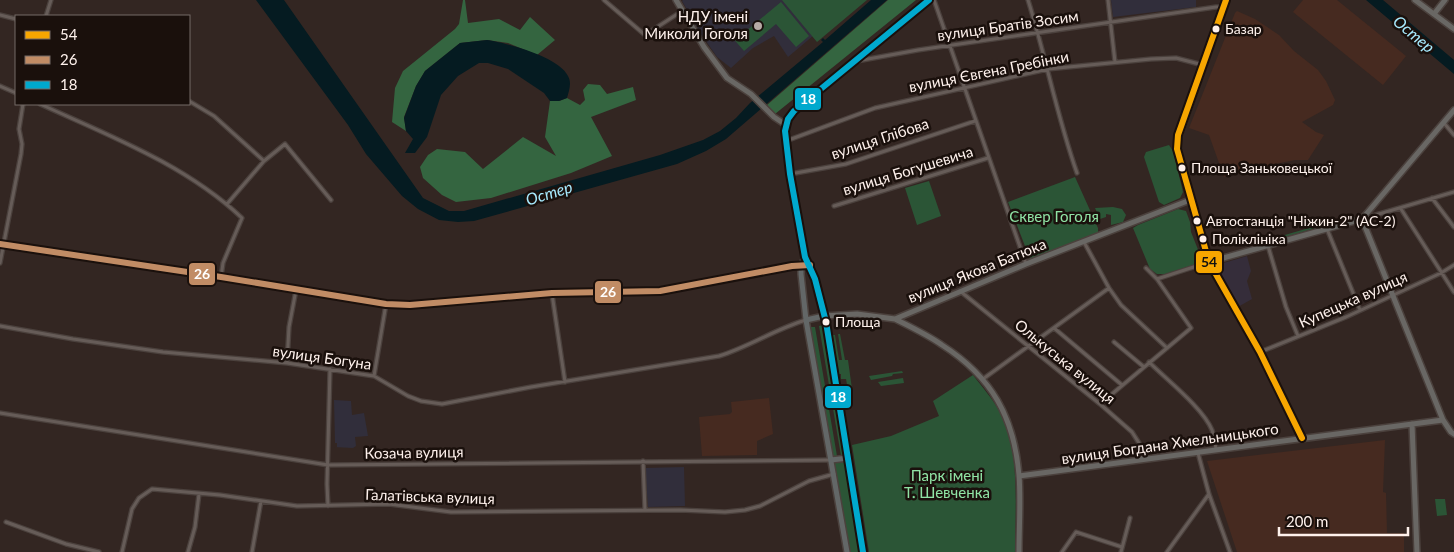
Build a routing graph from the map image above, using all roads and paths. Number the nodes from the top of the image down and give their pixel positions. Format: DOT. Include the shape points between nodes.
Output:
graph roads {
  1 [pos="51,0"];
  2 [pos="604,0"];
  3 [pos="676,0"];
  4 [pos="929,0"];
  5 [pos="934,0"];
  6 [pos="1028,0"];
  7 [pos="1108,0"];
  8 [pos="1226,0"];
  9 [pos="1415,0"];
  10 [pos="1445,0"];
  11 [pos="1224,7"];
  12 [pos="683,10"];
  13 [pos="1434,14"];
  14 [pos="0,15"];
  15 [pos="46,15"];
  16 [pos="15,19"];
  17 [pos="1110,22"];
  18 [pos="1454,29"];
  19 [pos="1038,33"];
  20 [pos="950,46"];
  21 [pos="854,61"];
  22 [pos="1115,62"];
  23 [pos="1204,65"];
  24 [pos="1048,69"];
  25 [pos="0,86"];
  26 [pos="963,88"];
  27 [pos="15,93"];
  28 [pos="190,102"];
  29 [pos="22,105"];
  30 [pos="42,105"];
  31 [pos="1454,110"];
  32 [pos="975,120"];
  33 [pos="1443,122"];
  34 [pos="786,126"];
  35 [pos="1454,135"];
  36 [pos="785,139"];
  37 [pos="988,158"];
  38 [pos="264,162"];
  39 [pos="790,174"];
  40 [pos="1077,174"];
  41 [pos="1454,192"];
  42 [pos="1432,198"];
  43 [pos="331,200"];
  44 [pos="1190,200"];
  45 [pos="227,204"];
  46 [pos="834,206"];
  47 [pos="1400,209"];
  48 [pos="1362,219"];
  49 [pos="1454,227"];
  50 [pos="1326,229"];
  51 [pos="1084,242"];
  52 [pos="1,245"];
  53 [pos="1268,246"];
  54 [pos="805,257"];
  55 [pos="1209,262"];
  56 [pos="0,263"];
  57 [pos="1026,264"];
  58 [pos="801,266"];
  59 [pos="810,266"];
  60 [pos="1454,266"];
  61 [pos="1146,268"];
  62 [pos="1441,273"];
  63 [pos="221,277"];
  64 [pos="1157,279"];
  65 [pos="297,288"];
  66 [pos="1109,288"];
  67 [pos="960,291"];
  68 [pos="1454,292"];
  69 [pos="552,294"];
  70 [pos="1393,295"];
  71 [pos="386,304"];
  72 [pos="1360,310"];
  73 [pos="824,316"];
  74 [pos="896,319"];
  75 [pos="806,320"];
  76 [pos="0,326"];
  77 [pos="1054,328"];
  78 [pos="1298,336"];
  79 [pos="1114,342"];
  80 [pos="1028,346"];
  81 [pos="1167,348"];
  82 [pos="1260,352"];
  83 [pos="1149,362"];
  84 [pos="287,363"];
  85 [pos="1144,367"];
  86 [pos="330,369"];
  87 [pos="374,376"];
  88 [pos="983,379"];
  89 [pos="564,382"];
  90 [pos="1122,386"];
  91 [pos="1100,404"];
  92 [pos="0,413"];
  93 [pos="1443,420"];
  94 [pos="1412,424"];
  95 [pos="1452,433"];
  96 [pos="1302,438"];
  97 [pos="1454,439"];
  98 [pos="1216,450"];
  99 [pos="1198,452"];
  100 [pos="848,458"];
  101 [pos="831,460"];
  102 [pos="1142,460"];
  103 [pos="643,462"];
  104 [pos="328,464"];
  105 [pos="834,474"];
  106 [pos="1019,476"];
  107 [pos="199,494"];
  108 [pos="1210,494"];
  109 [pos="261,501"];
  110 [pos="328,506"];
  111 [pos="645,510"];
  112 [pos="1130,518"];
  113 [pos="6,522"];
  114 [pos="1122,546"];
  115 [pos="100,552"];
  116 [pos="122,552"];
  117 [pos="188,552"];
  118 [pos="252,552"];
  119 [pos="847,552"];
  120 [pos="863,552"];
  121 [pos="1019,552"];
  122 [pos="1062,552"];
  123 [pos="1121,552"];
  124 [pos="1166,552"];
  125 [pos="1230,552"];
  126 [pos="1417,552"];
  1 -- 15 [label="street"];
  2 -- 12 [label="street" via="645,35"];
  3 -- 12 [label="street"];
  4 -- 21 [label="main road"];
  5 -- 20 [label="street"];
  6 -- 19 [label="street"];
  7 -- 17 [label="street"];
  8 -- 11 [label="street"];
  9 -- 13 [label="street"];
  10 -- 13 [label="street"];
  11 -- 17 [label="street, вулиця Братів Зосим"];
  11 -- 23 [label="street"];
  12 -- 34 [label="street" via="723,74"];
  13 -- 18 [label="street"];
  14 -- 16 [label="street"];
  17 -- 19 [label="street, вулиця Братів Зосим"];
  17 -- 22 [label="street"];
  19 -- 20 [label="street, вулиця Братів Зосим"];
  19 -- 24 [label="street"];
  20 -- 21 [label="street, вулиця Братів Зосим"];
  20 -- 26 [label="street"];
  21 -- 34 [label="main road" via="794,111"];
  22 -- 23 [label="street, вулиця Євгена Гребінки" via="1176,58"];
  22 -- 24 [label="street, вулиця Євгена Гребінки"];
  23 -- 44 [label="street" via="1177,138"];
  24 -- 26 [label="street, вулиця Євгена Гребінки"];
  24 -- 40 [label="street"];
  25 -- 27 [label="street"];
  26 -- 32 [label="street"];
  26 -- 36 [label="street, вулиця Євгена Гребінки" via="874,108"];
  28 -- 38 [label="street" via="214,116"];
  29 -- 52 [label="street" via="21,154"];
  30 -- 45 [label="street" via="143,152 198,183"];
  31 -- 33 [label="street"];
  32 -- 37 [label="street"];
  32 -- 39 [label="street, вулиця Глібова" via="846,164"];
  33 -- 35 [label="street"];
  33 -- 48 [label="street"];
  34 -- 36 [label="main road"];
  36 -- 39 [label="main road"];
  37 -- 46 [label="street, вулиця Богушевича"];
  37 -- 57 [label="street"];
  38 -- 43 [label="street" via="285,144"];
  38 -- 45 [label="street"];
  39 -- 54 [label="main road"];
  41 -- 42 [label="street"];
  42 -- 47 [label="street"];
  42 -- 49 [label="street"];
  44 -- 51 [label="street, вулиця Якова Батюка"];
  44 -- 55 [label="street"];
  45 -- 63 [label="street" via="242,218"];
  47 -- 48 [label="street"];
  47 -- 62 [label="street"];
  48 -- 50 [label="street"];
  48 -- 70 [label="street"];
  50 -- 53 [label="street"];
  50 -- 72 [label="street"];
  51 -- 57 [label="street, вулиця Якова Батюка"];
  51 -- 66 [label="street"];
  52 -- 56 [label="street"];
  52 -- 63 [label="street"];
  53 -- 55 [label="street"];
  53 -- 78 [label="street"];
  54 -- 58 [label="main road"];
  54 -- 59 [label="main road"];
  55 -- 64 [label="street"];
  55 -- 82 [label="street"];
  57 -- 67 [label="street, вулиця Якова Батюка"];
  58 -- 59 [label="main road"];
  58 -- 69 [label="street" via="670,290"];
  58 -- 75 [label="main road"];
  59 -- 73 [label="main road"];
  60 -- 62 [label="street, Купецька вулиця"];
  61 -- 64 [label="street"];
  62 -- 68 [label="street"];
  62 -- 70 [label="street, Купецька вулиця"];
  63 -- 65 [label="street"];
  64 -- 81 [label="street" via="1192,328"];
  65 -- 71 [label="street"];
  65 -- 84 [label="street" via="289,327"];
  66 -- 77 [label="street"];
  66 -- 81 [label="street" via="1126,310"];
  67 -- 74 [label="street, вулиця Якова Батюка"];
  67 -- 80 [label="street, Олькуська вулиця"];
  69 -- 71 [label="street" via="422,305"];
  69 -- 89 [label="street"];
  70 -- 72 [label="street, Купецька вулиця"];
  70 -- 93 [label="street"];
  71 -- 87 [label="street"];
  72 -- 78 [label="street, Купецька вулиця"];
  73 -- 74 [label="street, вулиця Якова Батюка" via="857,314"];
  73 -- 75 [label="main road"];
  73 -- 100 [label="main road"];
  74 -- 88 [label="street" via="944,346"];
  75 -- 89 [label="street, вулиця Богуна" via="719,356"];
  75 -- 101 [label="main road"];
  76 -- 84 [label="street, вулиця Богуна" via="163,352"];
  77 -- 80 [label="street"];
  77 -- 90 [label="street"];
  78 -- 82 [label="street, Купецька вулиця"];
  79 -- 85 [label="street"];
  80 -- 88 [label="street"];
  80 -- 91 [label="street, Олькуська вулиця"];
  81 -- 83 [label="street"];
  82 -- 96 [label="street"];
  83 -- 85 [label="street"];
  83 -- 98 [label="street" via="1207,420"];
  84 -- 86 [label="street, вулиця Богуна"];
  85 -- 90 [label="street"];
  86 -- 87 [label="street, вулиця Богуна"];
  86 -- 104 [label="street"];
  87 -- 89 [label="street, вулиця Богуна" via="415,398 442,404"];
  88 -- 106 [label="street" via="1007,418"];
  90 -- 91 [label="street"];
  91 -- 102 [label="street, Олькуська вулиця" via="1135,436"];
  92 -- 104 [label="street, Козача вулиця"];
  93 -- 94 [label="street, вулиця Богдана Хмельницького"];
  93 -- 95 [label="street"];
  94 -- 96 [label="street, вулиця Богдана Хмельницького"];
  94 -- 126 [label="street"];
  95 -- 97 [label="street"];
  96 -- 98 [label="street, вулиця Богдана Хмельницького"];
  98 -- 99 [label="street, вулиця Богдана Хмельницького"];
  99 -- 102 [label="street, вулиця Богдана Хмельницького"];
  99 -- 108 [label="street"];
  100 -- 101 [label="main road"];
  100 -- 120 [label="main road"];
  101 -- 103 [label="street, Козача вулиця"];
  101 -- 105 [label="main road"];
  102 -- 106 [label="street, вулиця Богдана Хмельницького"];
  103 -- 104 [label="street, Козача вулиця"];
  103 -- 111 [label="street"];
  104 -- 110 [label="street"];
  105 -- 111 [label="street, Галатівська вулиця" via="809,481 765,504 745,510"];
  105 -- 119 [label="main road"];
  106 -- 121 [label="street"];
  107 -- 109 [label="street, Галатівська вулиця"];
  107 -- 116 [label="street, Галатівська вулиця" via="152,489 144,492 132,509"];
  107 -- 117 [label="street"];
  108 -- 124 [label="street"];
  108 -- 125 [label="street"];
  109 -- 110 [label="street, Галатівська вулиця"];
  109 -- 118 [label="street"];
  110 -- 111 [label="street, Галатівська вулиця" via="389,504 451,512"];
  112 -- 114 [label="street"];
  113 -- 115 [label="street" via="66,544"];
  114 -- 122 [label="street" via="1076,532"];
  114 -- 123 [label="street"];
}
